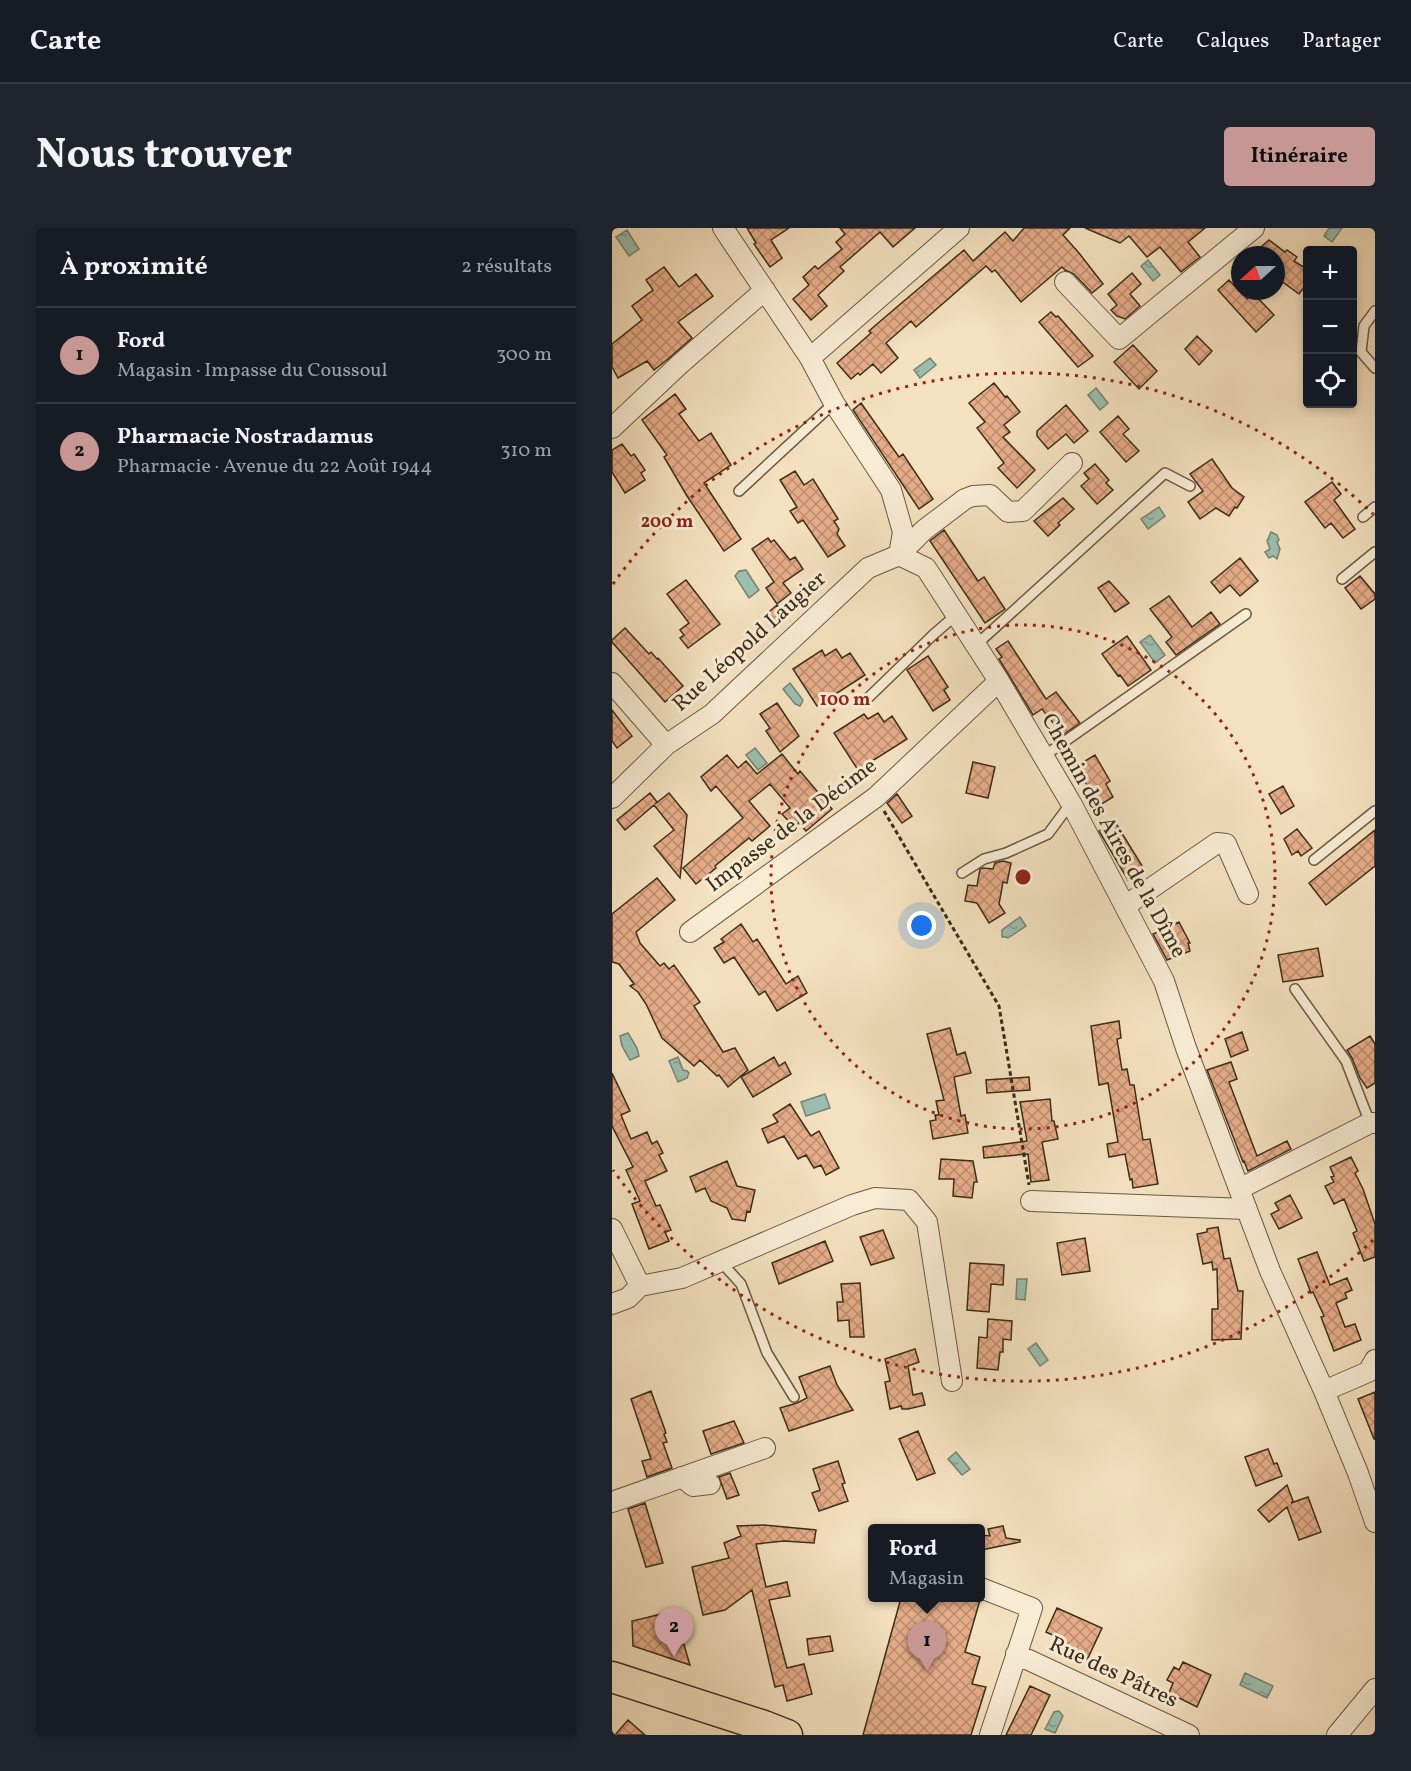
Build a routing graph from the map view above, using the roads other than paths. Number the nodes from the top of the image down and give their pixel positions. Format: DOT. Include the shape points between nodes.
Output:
graph roads {
  1 [pos="723,228"];
  2 [pos="960,228"];
  3 [pos="1254,228"];
  4 [pos="1065,282"];
  5 [pos="765,290"];
  6 [pos="1375,311"];
  7 [pos="810,358"];
  8 [pos="1375,368"];
  9 [pos="834,403"];
  10 [pos="612,428"];
  11 [pos="1072,463"];
  12 [pos="1190,486"];
  13 [pos="739,491"];
  14 [pos="1375,507"];
  15 [pos="1363,517"];
  16 [pos="1375,552"];
  17 [pos="899,555"];
  18 [pos="1342,579"];
  19 [pos="1245,614"];
  20 [pos="956,615"];
  21 [pos="976,645"];
  22 [pos="999,681"];
  23 [pos="612,683"];
  24 [pos="868,698"];
  25 [pos="666,745"];
  26 [pos="1044,756"];
  27 [pos="612,798"];
  28 [pos="1071,803"];
  29 [pos="1375,812"];
  30 [pos="1314,860"];
  31 [pos="962,873"];
  32 [pos="1248,894"];
  33 [pos="1125,906"];
  34 [pos="690,932"];
  35 [pos="1295,989"];
  36 [pos="1373,1123"];
  37 [pos="1239,1189"];
  38 [pos="1031,1202"];
  39 [pos="1248,1209"];
  40 [pos="612,1229"];
  41 [pos="721,1262"];
  42 [pos="640,1286"];
  43 [pos="612,1304"];
  44 [pos="1375,1360"];
  45 [pos="952,1381"];
  46 [pos="1324,1391"];
  47 [pos="794,1397"];
  48 [pos="765,1448"];
  49 [pos="682,1477"];
  50 [pos="710,1484"];
  51 [pos="612,1502"];
  52 [pos="1375,1522"];
  53 [pos="985,1590"];
  54 [pos="1016,1654"];
  55 [pos="612,1677"];
  56 [pos="1375,1689"];
  57 [pos="787,1735"];
  58 [pos="990,1735"];
  59 [pos="1189,1735"];
  60 [pos="1337,1735"];
  1 -- 5 [label="street"];
  2 -- 7 [label="street"];
  3 -- 4 [label="street" via="1119,339"];
  5 -- 7 [label="street"];
  5 -- 10 [label="street"];
  6 -- 8 [label="lane" via="1364,326 1361,352"];
  7 -- 9 [label="street"];
  9 -- 13 [label="lane"];
  9 -- 17 [label="street" via="891,490 903,532"];
  11 -- 17 [label="street" via="1023,511 1008,512 990,495 973,496 924,530"];
  12 -- 21 [label="lane" via="1165,473"];
  14 -- 15 [label="lane"];
  16 -- 18 [label="lane"];
  17 -- 20 [label="street, Chemin des Aires de la Dîme" via="926,568"];
  17 -- 25 [label="street, Rue Léopold Laugier" via="868,568 712,714"];
  19 -- 26 [label="lane"];
  20 -- 21 [label="street, Chemin des Aires de la Dîme"];
  20 -- 24 [label="lane"];
  21 -- 22 [label="street, Chemin des Aires de la Dîme"];
  22 -- 26 [label="street, Chemin des Aires de la Dîme"];
  22 -- 34 [label="street, Impasse de la Décime" via="876,797"];
  23 -- 25 [label="street"];
  25 -- 27 [label="street, Rue Léopold Laugier"];
  26 -- 28 [label="street, Chemin des Aires de la Dîme"];
  28 -- 31 [label="lane" via="1048,834 984,859"];
  28 -- 33 [label="street, Chemin des Aires de la Dîme"];
  29 -- 30 [label="lane"];
  32 -- 33 [label="street" via="1226,844 1217,843"];
  33 -- 37 [label="street, Chemin des Aires de la Dîme" via="1164,981"];
  35 -- 36 [label="lane" via="1346,1061"];
  36 -- 37 [label="street"];
  37 -- 39 [label="street, Chemin des Aires de la Dîme"];
  38 -- 39 [label="street"];
  39 -- 46 [label="street, Chemin des Aires de la Dîme" via="1270,1271"];
  40 -- 42 [label="street"];
  41 -- 42 [label="street" via="682,1278"];
  41 -- 45 [label="street" via="852,1205 875,1198 909,1200 927,1222"];
  41 -- 47 [label="lane" via="741,1284 767,1353"];
  42 -- 43 [label="street" via="628,1298"];
  44 -- 46 [label="street" via="1368,1372"];
  46 -- 52 [label="street, Chemin des Aires de la Dîme"];
  48 -- 49 [label="street"];
  49 -- 50 [label="street" via="693,1486"];
  49 -- 51 [label="street"];
  53 -- 54 [label="street" via="1032,1608"];
  54 -- 58 [label="street"];
  54 -- 59 [label="street, Rue des Pâtres"];
  55 -- 57 [label="main road"];
  56 -- 60 [label="street"];
}
